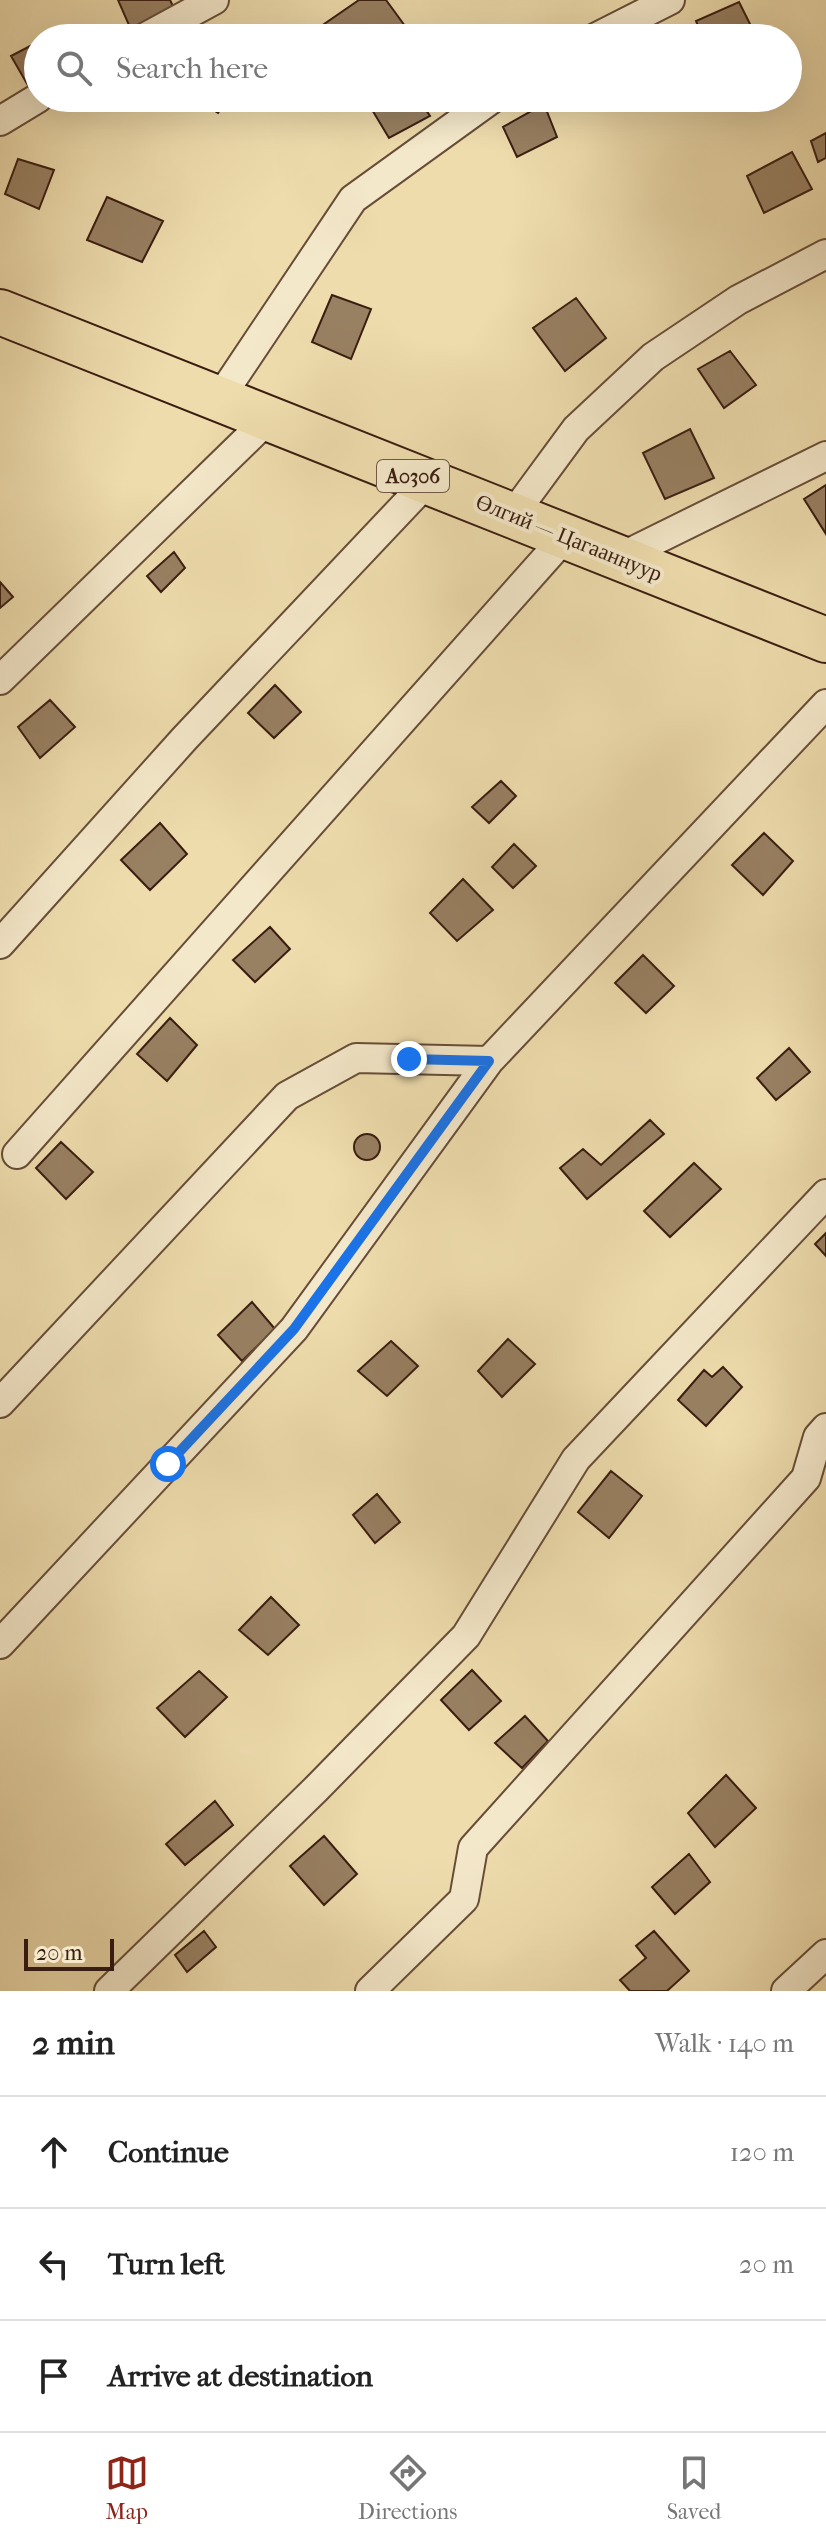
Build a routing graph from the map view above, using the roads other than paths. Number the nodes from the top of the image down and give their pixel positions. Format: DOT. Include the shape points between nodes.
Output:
graph roads {
  1 [pos="214,0"];
  2 [pos="670,0"];
  3 [pos="170,24"];
  4 [pos="623,24"];
  5 [pos="24,106"];
  6 [pos="474,112"];
  7 [pos="0,121"];
  8 [pos="826,254"];
  9 [pos="0,312"];
  10 [pos="219,399"];
  11 [pos="268,419"];
  12 [pos="826,456"];
  13 [pos="427,482"];
  14 [pos="512,516"];
  15 [pos="565,537"];
  16 [pos="619,558"];
  17 [pos="826,640"];
  18 [pos="0,680"];
  19 [pos="826,704"];
  20 [pos="0,944"];
  21 [pos="489,1061"];
  22 [pos="17,1154"];
  23 [pos="826,1194"];
  24 [pos="0,1403"];
  25 [pos="826,1428"];
  26 [pos="0,1644"];
  27 [pos="826,1954"];
  28 [pos="109,1991"];
  29 [pos="370,1991"];
  30 [pos="786,1991"];
  1 -- 3 [label="street"];
  2 -- 4 [label="street"];
  5 -- 7 [label="street"];
  6 -- 10 [label="street" via="353,199"];
  8 -- 14 [label="street" via="738,300 653,357 576,429"];
  9 -- 10 [label="highway, Өлгий — Цагааннуур / A0306"];
  10 -- 11 [label="highway, Өлгий — Цагааннуур / A0306"];
  11 -- 13 [label="highway, Өлгий — Цагааннуур / A0306"];
  11 -- 18 [label="street"];
  12 -- 16 [label="street"];
  13 -- 14 [label="highway, Өлгий — Цагааннуур / A0306"];
  13 -- 20 [label="street"];
  14 -- 15 [label="highway, Өлгий — Цагааннуур / A0306"];
  15 -- 16 [label="highway, Өлгий — Цагааннуур / A0306"];
  15 -- 22 [label="street"];
  16 -- 17 [label="highway, Өлгий — Цагааннуур / A0306"];
  19 -- 21 [label="street"];
  21 -- 24 [label="street" via="356,1058 287,1096"];
  21 -- 26 [label="street" via="294,1329"];
  23 -- 28 [label="street" via="576,1459 466,1636"];
  25 -- 29 [label="street" via="818,1437 806,1478 473,1848 464,1899"];
  27 -- 30 [label="street"];
}
